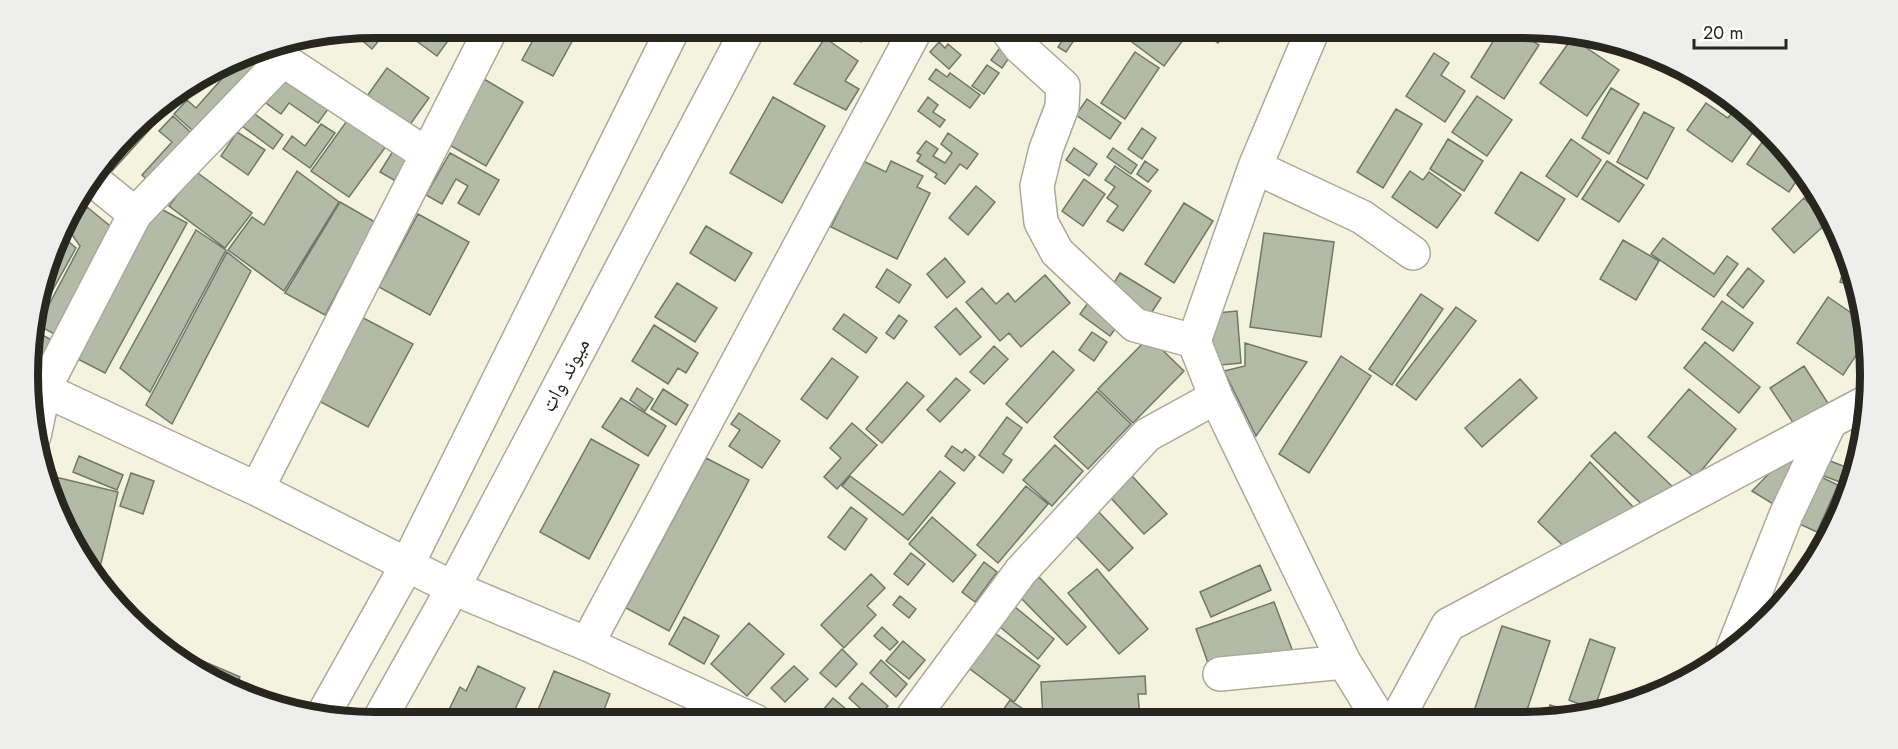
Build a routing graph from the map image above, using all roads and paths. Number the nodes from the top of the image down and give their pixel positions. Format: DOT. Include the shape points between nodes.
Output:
graph roads {
  1 [pos="486,38"];
  2 [pos="669,38"];
  3 [pos="743,38"];
  4 [pos="911,38"];
  5 [pos="1013,38"];
  6 [pos="1309,38"];
  7 [pos="426,154"];
  8 [pos="1255,167"];
  9 [pos="97,183"];
  10 [pos="135,214"];
  11 [pos="1413,253"];
  12 [pos="1194,341"];
  13 [pos="38,386"];
  14 [pos="1216,397"];
  15 [pos="1859,406"];
  16 [pos="1830,422"];
  17 [pos="257,489"];
  18 [pos="407,564"];
  19 [pos="453,588"];
  20 [pos="1739,634"];
  21 [pos="587,644"];
  22 [pos="1344,662"];
  23 [pos="1220,674"];
  24 [pos="327,708"];
  25 [pos="384,712"];
  26 [pos="734,712"];
  27 [pos="917,712"];
  28 [pos="1375,712"];
  29 [pos="1401,712"];
  1 -- 7 [label="street"];
  2 -- 18 [label="street"];
  3 -- 19 [label="street, میوند واټ"];
  4 -- 21 [label="street"];
  5 -- 12 [label="street" via="1063,86 1062,107 1037,186 1041,222 1057,252 1135,325"];
  6 -- 8 [label="street"];
  7 -- 10 [label="street" via="283,60"];
  7 -- 17 [label="street"];
  8 -- 11 [label="street" via="1362,217"];
  8 -- 12 [label="street"];
  9 -- 10 [label="street"];
  10 -- 13 [label="street"];
  12 -- 14 [label="street"];
  13 -- 17 [label="street"];
  14 -- 22 [label="street"];
  14 -- 27 [label="street" via="1147,435 1021,571"];
  15 -- 16 [label="street"];
  16 -- 20 [label="street" via="1786,516"];
  16 -- 29 [label="street" via="1448,625"];
  17 -- 18 [label="street"];
  18 -- 19 [label="street"];
  18 -- 24 [label="street"];
  19 -- 21 [label="street"];
  19 -- 25 [label="street, میوند واټ"];
  21 -- 26 [label="street"];
  22 -- 23 [label="street"];
  22 -- 28 [label="street"];
}
